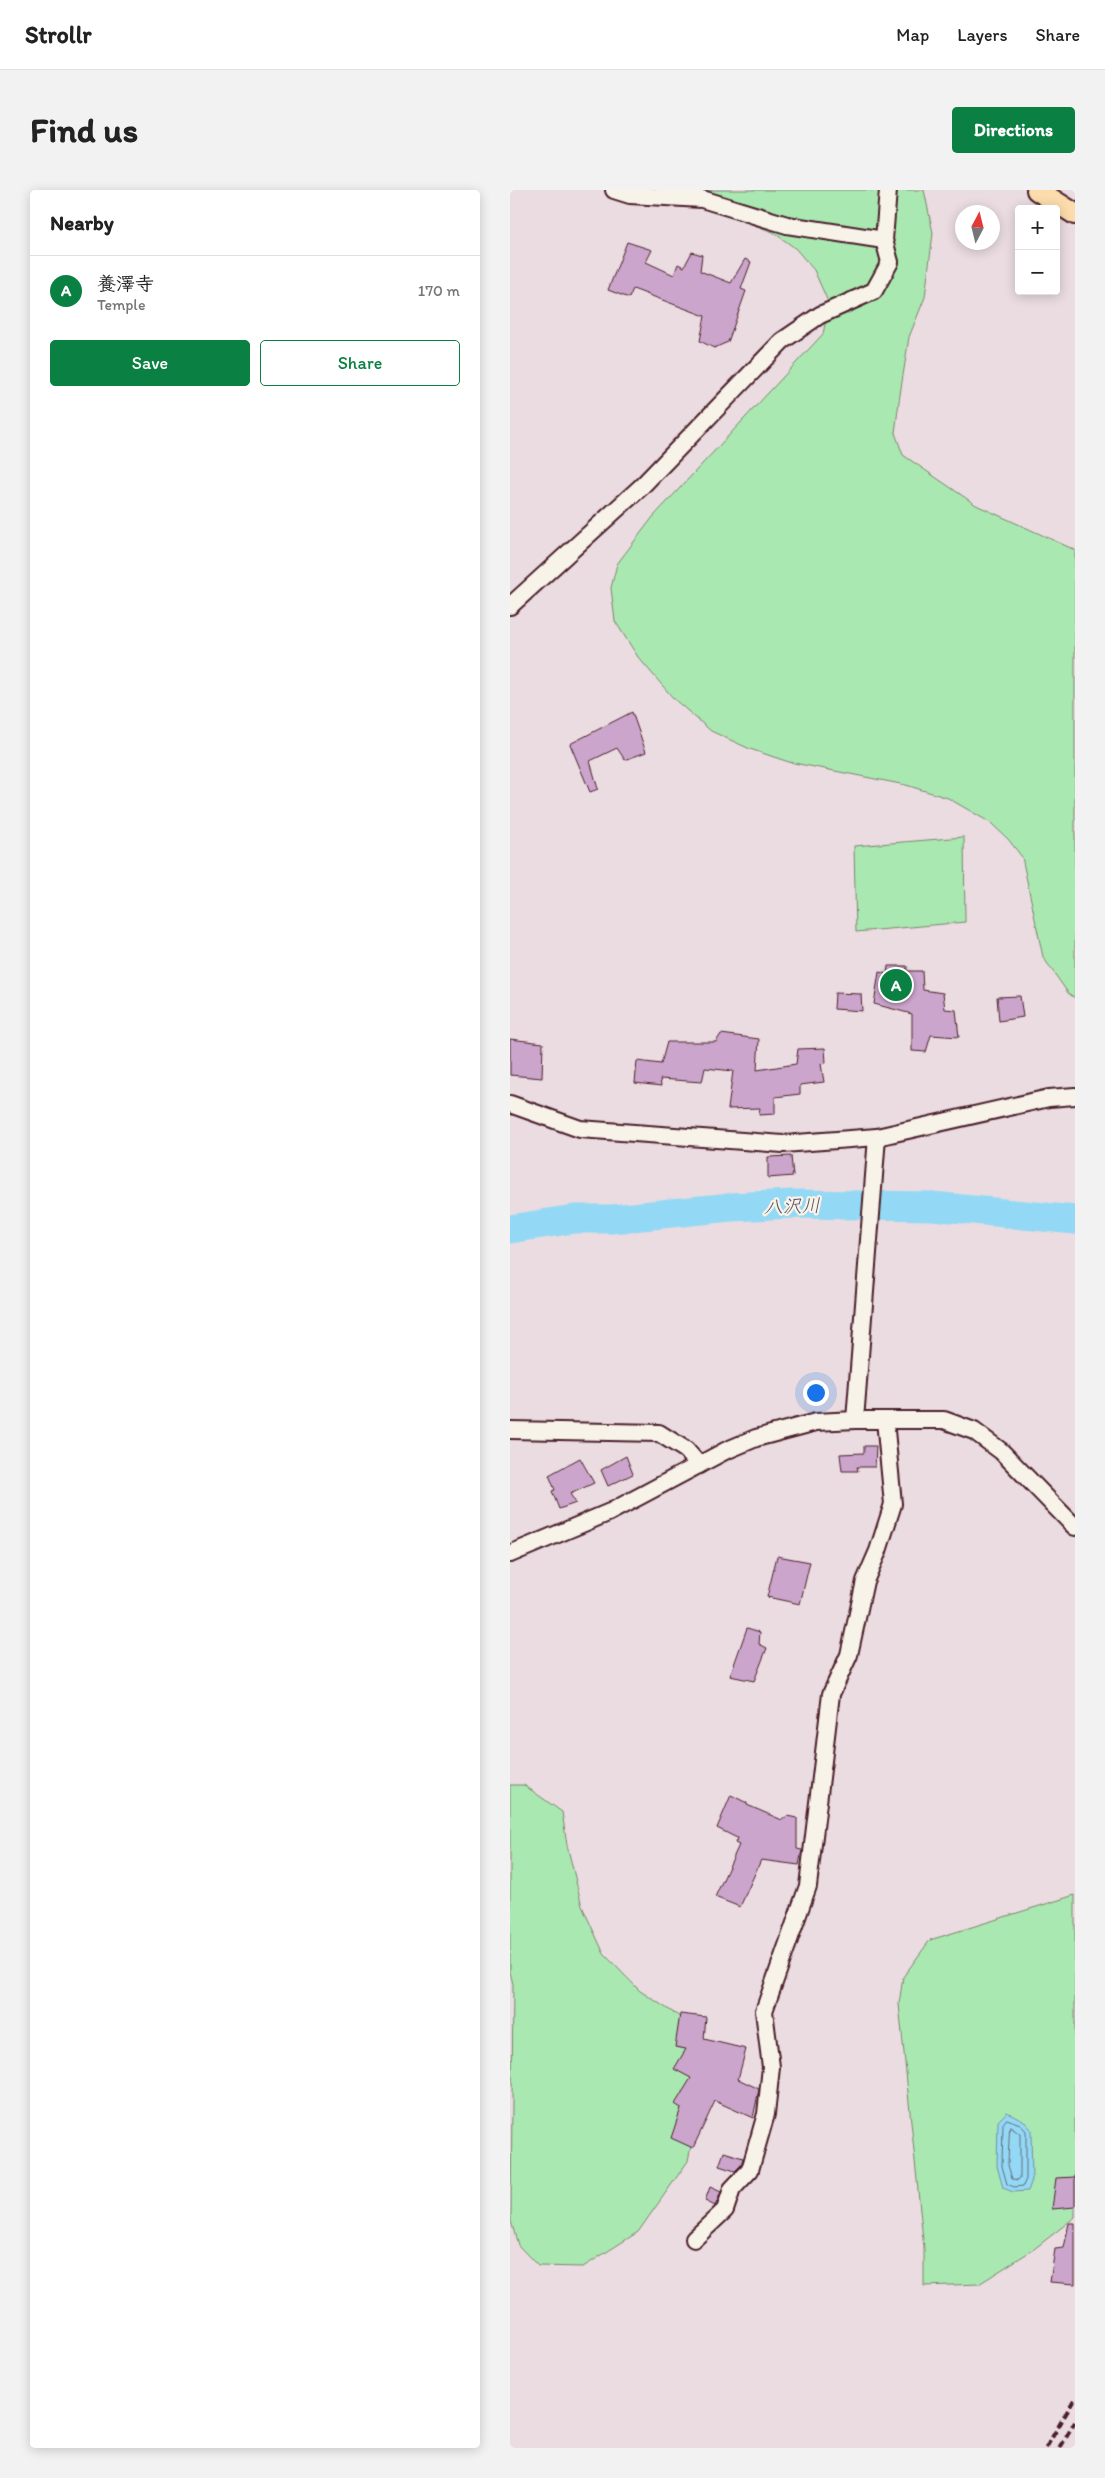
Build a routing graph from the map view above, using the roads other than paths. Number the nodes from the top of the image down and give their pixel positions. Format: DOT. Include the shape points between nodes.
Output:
graph roads {
  1 [pos="614,190"];
  2 [pos="888,190"];
  3 [pos="1037,190"];
  4 [pos="1075,214"];
  5 [pos="884,240"];
  6 [pos="510,606"];
  7 [pos="1075,1096"];
  8 [pos="510,1104"];
  9 [pos="877,1137"];
  10 [pos="855,1420"];
  11 [pos="885,1420"];
  12 [pos="510,1430"];
  13 [pos="699,1465"];
  14 [pos="1075,1527"];
  15 [pos="510,1554"];
  16 [pos="694,2239"];
  1 -- 5 [label="street" via="630,195 702,199 787,226"];
  2 -- 5 [label="street"];
  3 -- 4 [label="main road"];
  5 -- 6 [label="street" via="890,262 874,291 820,315 782,341 642,487"];
  7 -- 9 [label="street" via="1049,1098"];
  8 -- 9 [label="street" via="580,1129 783,1144"];
  9 -- 10 [label="street"];
  10 -- 11 [label="street"];
  10 -- 13 [label="street" via="816,1422 779,1431"];
  11 -- 14 [label="street" via="944,1420 974,1431 1001,1451"];
  11 -- 16 [label="street" via="893,1504 865,1581 849,1654 831,1694 808,1886 764,2011 771,2066 766,2114 750,2170 732,2189 725,2210"];
  12 -- 13 [label="street" via="659,1433 686,1450"];
  13 -- 15 [label="street" via="610,1512"];
}
